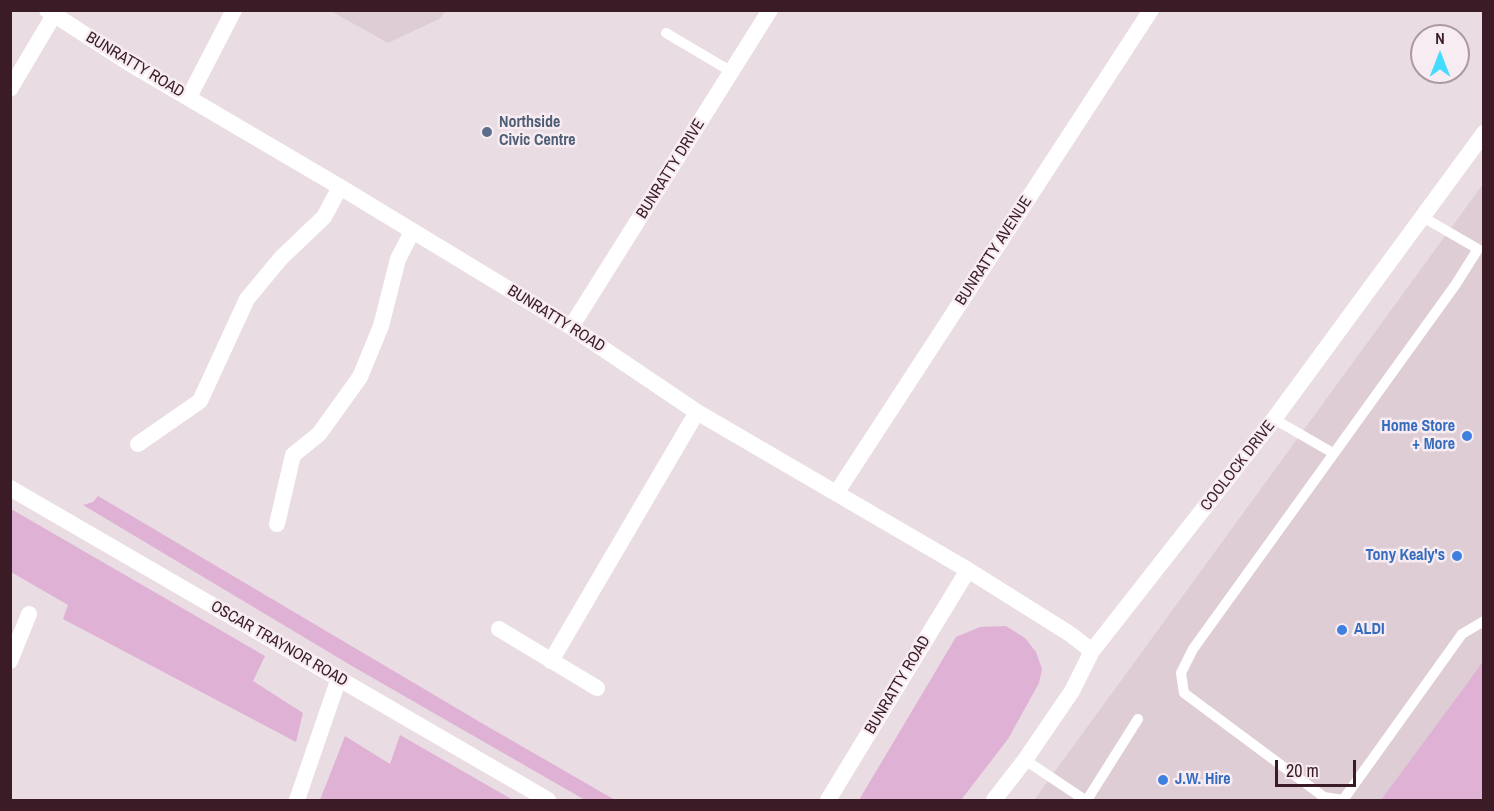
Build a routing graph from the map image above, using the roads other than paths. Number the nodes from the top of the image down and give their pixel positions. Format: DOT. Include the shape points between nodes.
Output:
graph roads {
  1 [pos="234,10"];
  2 [pos="770,10"];
  3 [pos="1151,10"];
  4 [pos="50,13"];
  5 [pos="666,33"];
  6 [pos="732,72"];
  7 [pos="10,89"];
  8 [pos="189,97"];
  9 [pos="1484,132"];
  10 [pos="340,187"];
  11 [pos="1421,216"];
  12 [pos="412,232"];
  13 [pos="1481,247"];
  14 [pos="571,327"];
  15 [pos="697,412"];
  16 [pos="1274,419"];
  17 [pos="138,444"];
  18 [pos="1333,453"];
  19 [pos="10,488"];
  20 [pos="837,492"];
  21 [pos="277,524"];
  22 [pos="968,570"];
  23 [pos="29,614"];
  24 [pos="1484,621"];
  25 [pos="499,629"];
  26 [pos="1092,651"];
  27 [pos="10,661"];
  28 [pos="551,661"];
  29 [pos="339,678"];
  30 [pos="597,688"];
  31 [pos="1138,719"];
  32 [pos="1025,760"];
  33 [pos="297,801"];
  34 [pos="548,801"];
  35 [pos="828,801"];
  36 [pos="994,801"];
  37 [pos="1086,801"];
  38 [pos="1343,801"];
  1 -- 8 [label="street"];
  2 -- 6 [label="street, BUNRATTY DRIVE"];
  3 -- 20 [label="street, BUNRATTY AVENUE"];
  4 -- 7 [label="street, BUNRATTY ROAD"];
  4 -- 8 [label="street, BUNRATTY ROAD"];
  5 -- 6 [label="lane"];
  6 -- 14 [label="street, BUNRATTY DRIVE"];
  8 -- 10 [label="street, BUNRATTY ROAD"];
  9 -- 11 [label="street, COOLOCK DRIVE"];
  10 -- 12 [label="street, BUNRATTY ROAD"];
  10 -- 17 [label="street" via="324,217 281,258 247,300 200,401"];
  11 -- 13 [label="lane"];
  11 -- 16 [label="street, COOLOCK DRIVE"];
  12 -- 14 [label="street, BUNRATTY ROAD"];
  12 -- 21 [label="street" via="398,259 381,326 360,377 320,434 293,455"];
  13 -- 18 [label="lane"];
  14 -- 15 [label="street, BUNRATTY ROAD"];
  15 -- 20 [label="street, BUNRATTY ROAD"];
  15 -- 28 [label="street"];
  16 -- 18 [label="lane"];
  16 -- 26 [label="street, COOLOCK DRIVE"];
  18 -- 38 [label="lane" via="1193,649 1181,674 1184,693 1324,797"];
  19 -- 29 [label="street, OSCAR TRAYNOR ROAD"];
  20 -- 22 [label="street, BUNRATTY ROAD"];
  22 -- 26 [label="street, BUNRATTY ROAD"];
  22 -- 35 [label="street, BUNRATTY ROAD"];
  23 -- 27 [label="street"];
  24 -- 38 [label="lane" via="1462,634"];
  25 -- 28 [label="street"];
  26 -- 32 [label="street, COOLOCK DRIVE" via="1072,691"];
  28 -- 30 [label="street"];
  29 -- 33 [label="street"];
  29 -- 34 [label="street, OSCAR TRAYNOR ROAD"];
  31 -- 37 [label="lane"];
  32 -- 36 [label="street, COOLOCK DRIVE"];
  32 -- 37 [label="lane"];
}
